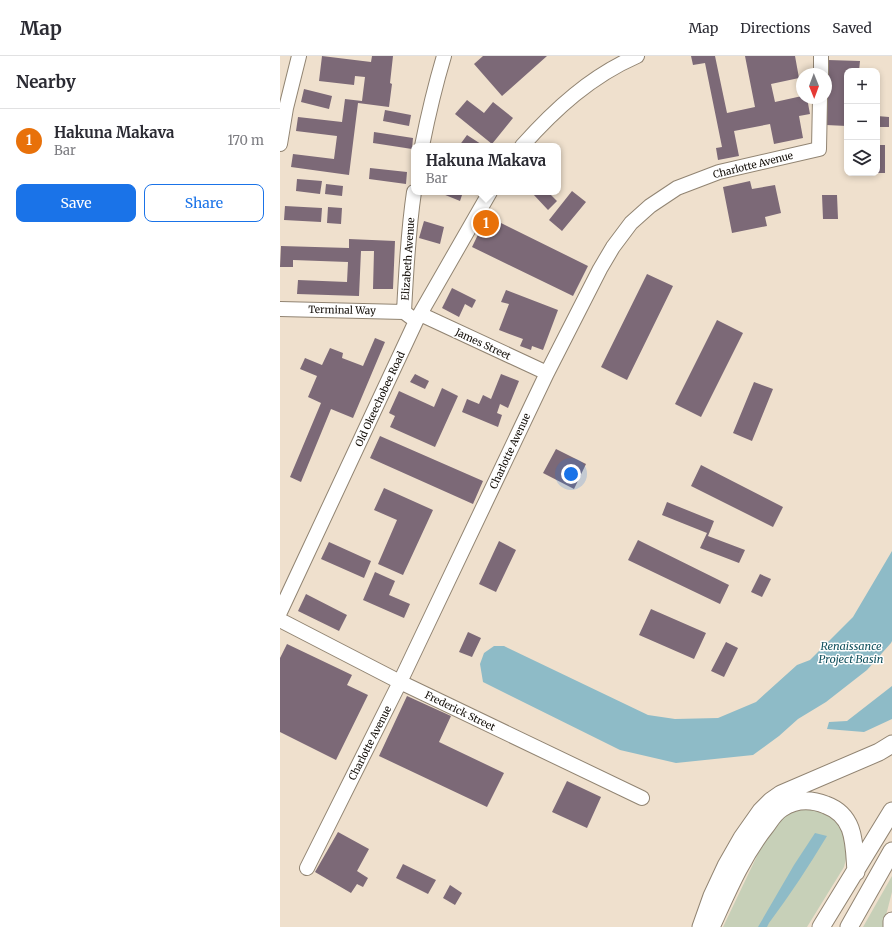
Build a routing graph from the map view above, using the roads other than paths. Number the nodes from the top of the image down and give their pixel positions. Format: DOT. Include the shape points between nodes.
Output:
graph roads {
  1 [pos="299,56"];
  2 [pos="444,56"];
  3 [pos="637,56"];
  4 [pos="821,56"];
  5 [pos="821,68"];
  6 [pos="820,104"];
  7 [pos="423,143"];
  8 [pos="525,143"];
  9 [pos="280,144"];
  10 [pos="414,195"];
  11 [pos="488,195"];
  12 [pos="280,309"];
  13 [pos="404,312"];
  14 [pos="418,318"];
  15 [pos="547,373"];
  16 [pos="280,612"];
  17 [pos="280,620"];
  18 [pos="400,682"];
  19 [pos="888,750"];
  20 [pos="642,798"];
  21 [pos="892,811"];
  22 [pos="892,851"];
  23 [pos="307,868"];
  24 [pos="856,872"];
  25 [pos="892,921"];
  26 [pos="700,927"];
  27 [pos="711,927"];
  28 [pos="822,927"];
  29 [pos="849,927"];
  30 [pos="892,927"];
  1 -- 9 [label="street"];
  2 -- 7 [label="street"];
  3 -- 8 [label="street" via="601,75 580,90"];
  4 -- 5 [label="street"];
  6 -- 15 [label="street, Charlotte Avenue" via="819,149 719,172 677,188 650,206 631,223 600,269"];
  10 -- 13 [label="street, Elizabeth Avenue"];
  11 -- 14 [label="street, Old Okeechobee Road"];
  12 -- 13 [label="street, Terminal Way"];
  13 -- 14 [label="street, Elizabeth Avenue"];
  14 -- 15 [label="street, James Street"];
  14 -- 16 [label="street, Old Okeechobee Road"];
  15 -- 18 [label="street, Charlotte Avenue"];
  17 -- 18 [label="street, Frederick Street"];
  18 -- 20 [label="street, Frederick Street"];
  18 -- 23 [label="street, Charlotte Avenue"];
  19 -- 26 [label="main road" via="781,794 771,801 742,838 726,866"];
  21 -- 24 [label="main road"];
  22 -- 29 [label="main road"];
  24 -- 27 [label="main road" via="853,836 844,818 830,806 810,800 790,804 775,814 755,839 730,884"];
  24 -- 28 [label="main road"];
  25 -- 30 [label="main road"];
}
